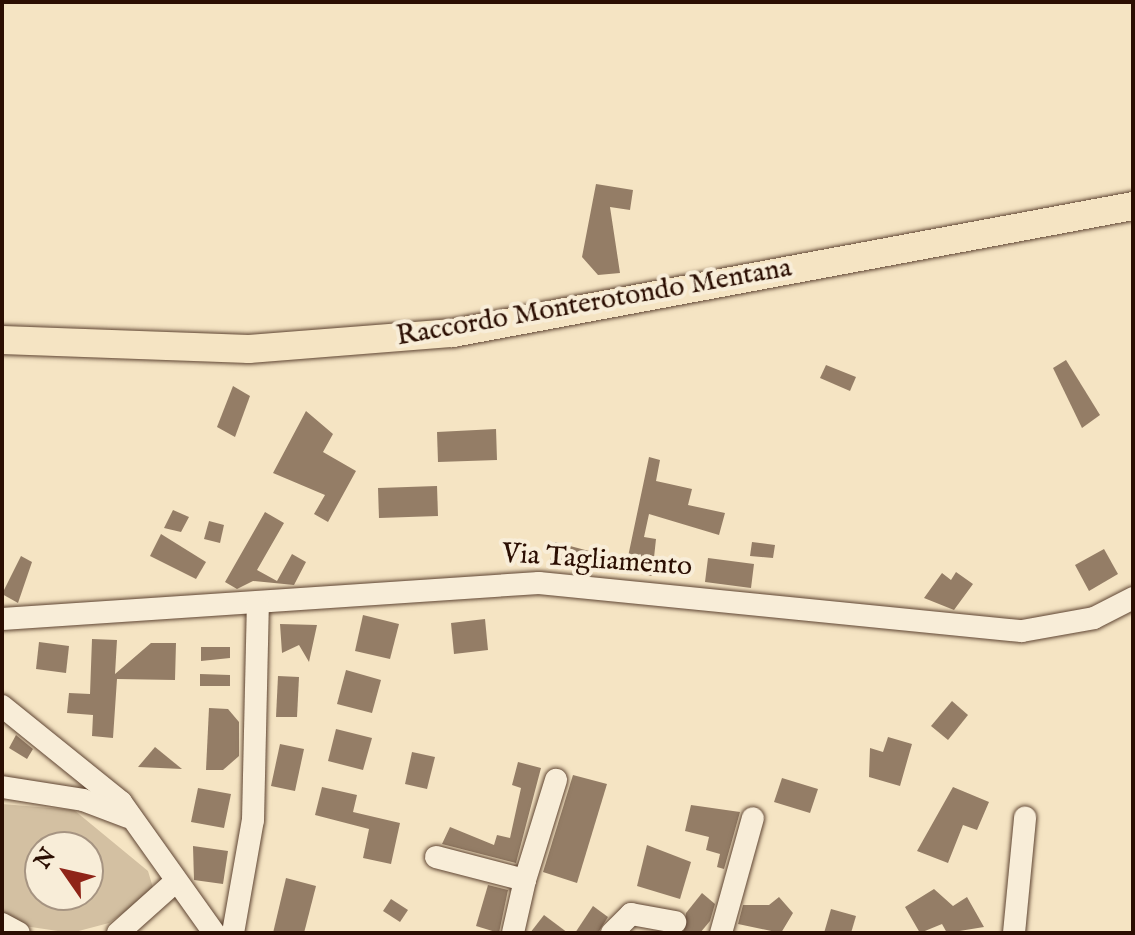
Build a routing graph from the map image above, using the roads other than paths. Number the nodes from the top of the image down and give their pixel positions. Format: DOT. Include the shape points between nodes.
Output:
graph roads {
  1 [pos="1133,206"];
  2 [pos="2,340"];
  3 [pos="1133,598"];
  4 [pos="258,605"];
  5 [pos="2,619"];
  6 [pos="5,714"];
  7 [pos="556,780"];
  8 [pos="2,787"];
  9 [pos="753,818"];
  10 [pos="1025,818"];
  11 [pos="132,819"];
  12 [pos="436,857"];
  13 [pos="525,880"];
  14 [pos="174,883"];
  15 [pos="675,922"];
  16 [pos="2,924"];
  17 [pos="19,933"];
  18 [pos="118,933"];
  19 [pos="214,933"];
  20 [pos="233,933"];
  21 [pos="513,933"];
  22 [pos="612,933"];
  23 [pos="721,933"];
  24 [pos="1014,933"];
  1 -- 2 [label="main road, Raccordo Monterotondo Mentana" via="453,333 249,349"];
  3 -- 4 [label="street, Via Tagliamento" via="1094,618 1022,631 539,583"];
  4 -- 5 [label="street, Via Tagliamento"];
  4 -- 20 [label="street" via="253,820"];
  6 -- 11 [label="street" via="68,753"];
  7 -- 13 [label="street"];
  8 -- 11 [label="street" via="83,800"];
  9 -- 23 [label="street"];
  10 -- 24 [label="street"];
  11 -- 14 [label="street"];
  12 -- 13 [label="street"];
  13 -- 21 [label="street"];
  14 -- 18 [label="street"];
  14 -- 19 [label="street"];
  15 -- 22 [label="street" via="631,914"];
  16 -- 17 [label="street"];
}
